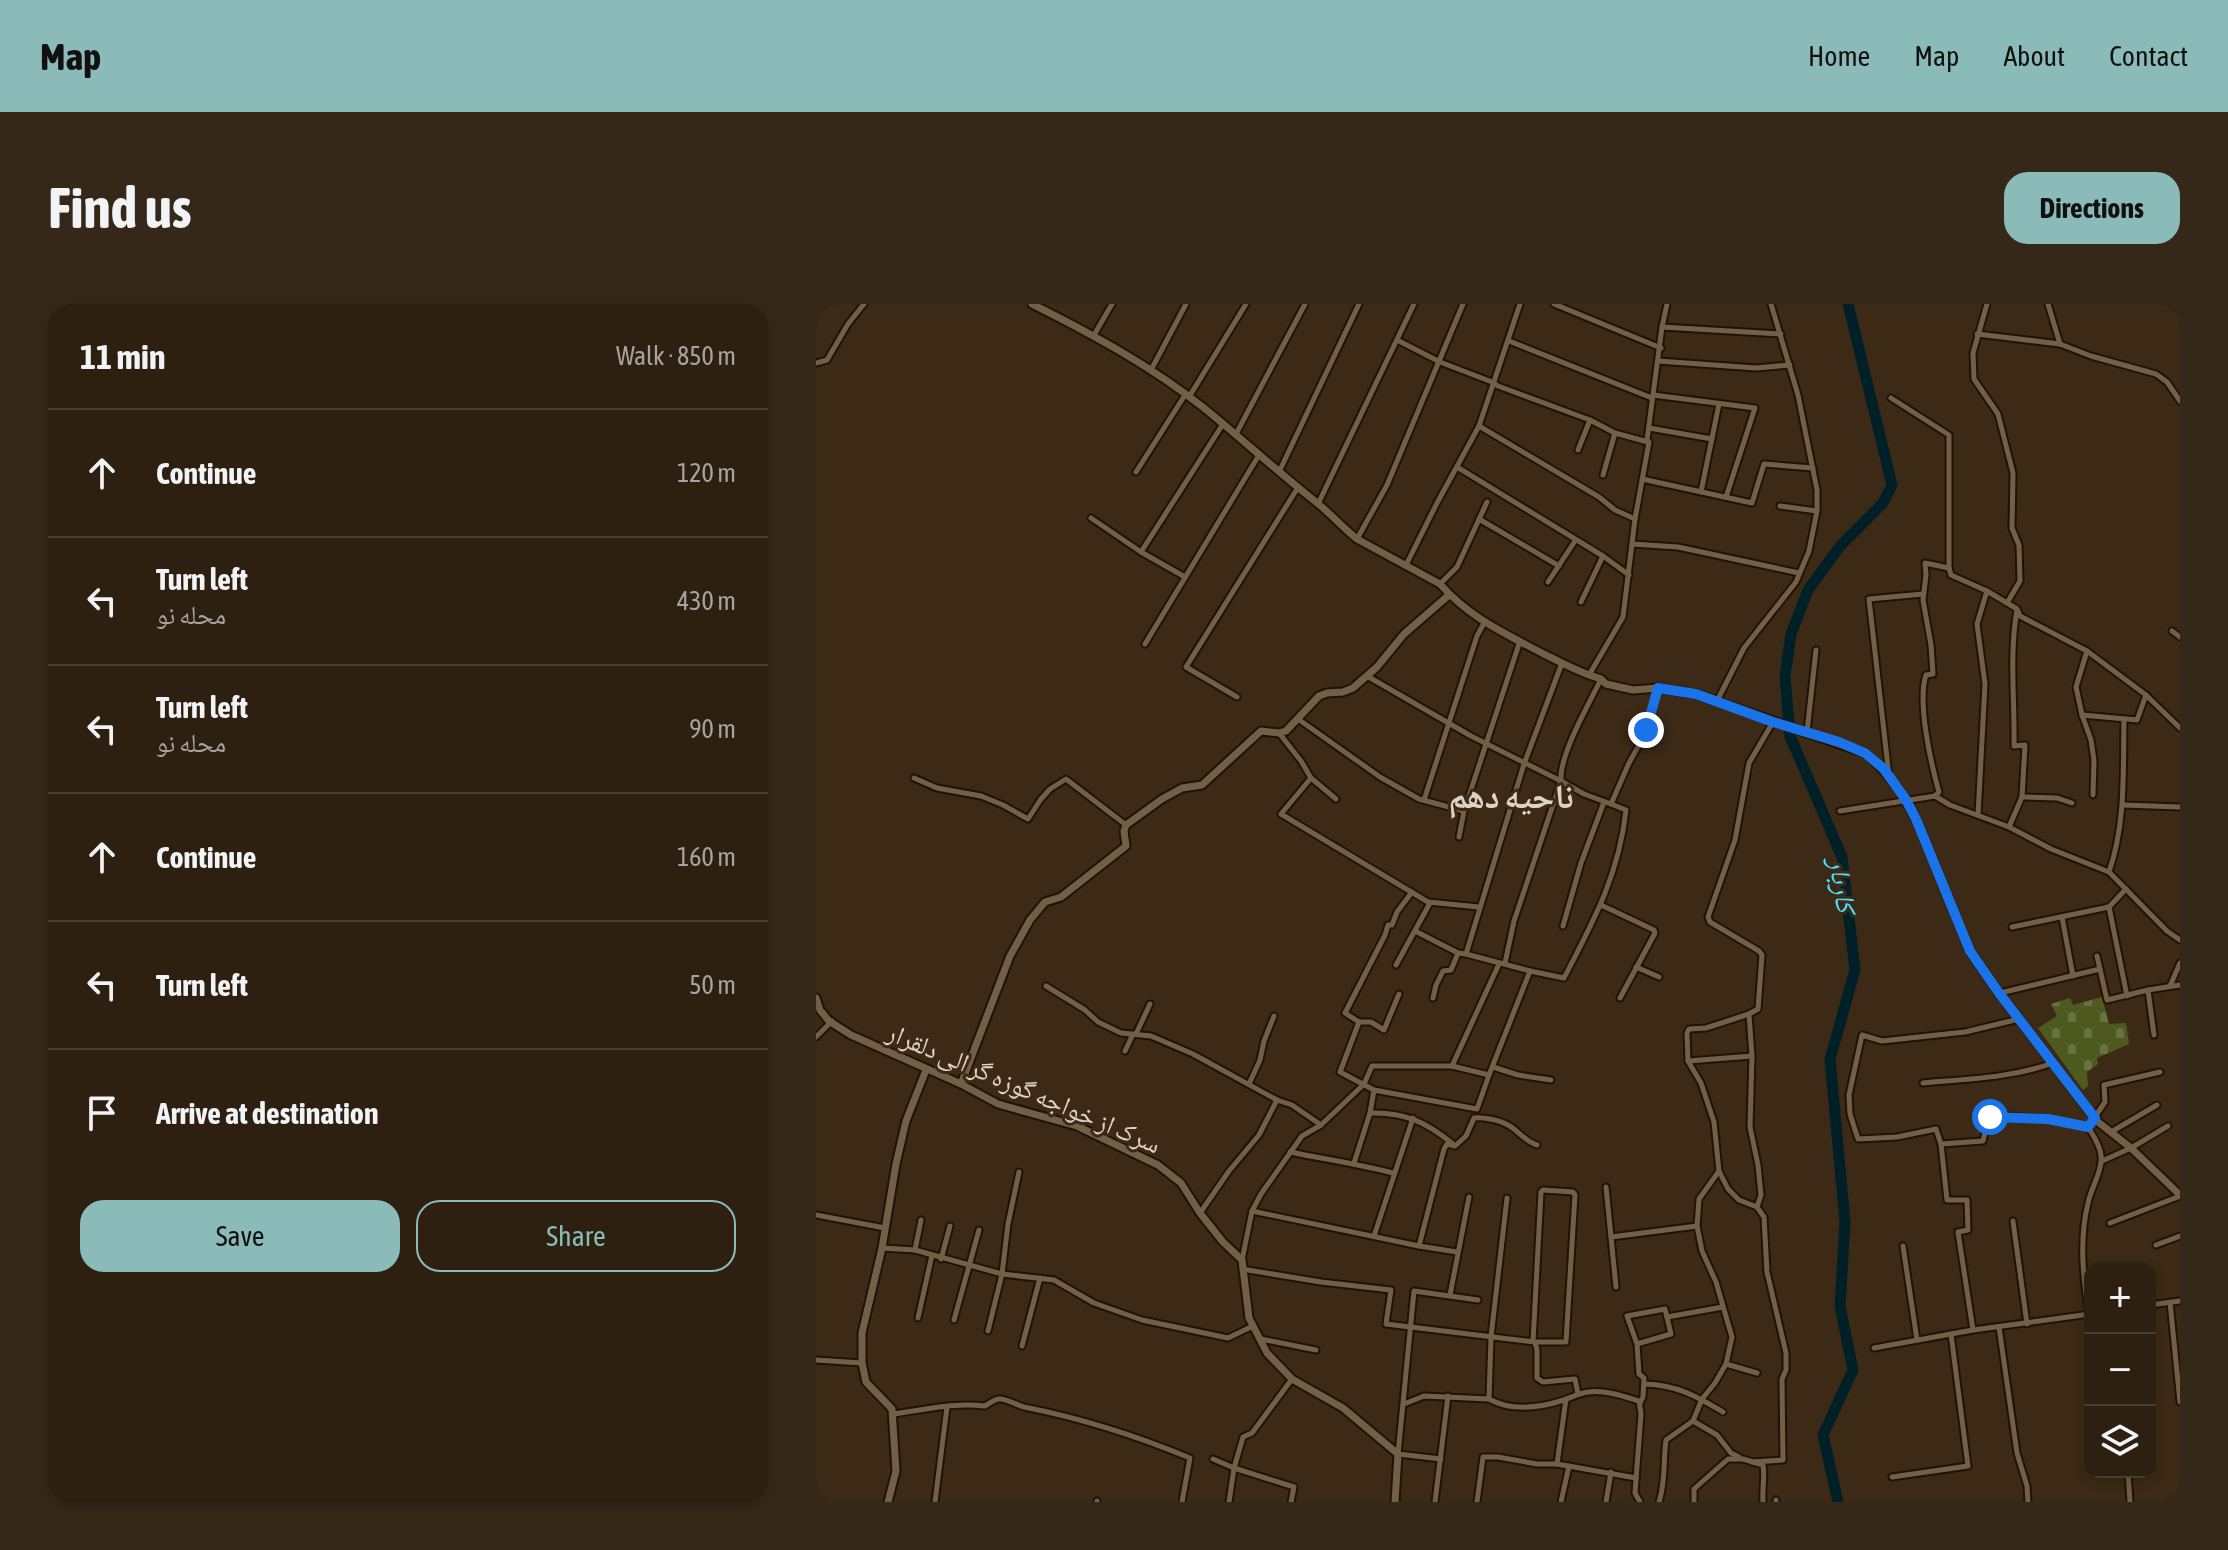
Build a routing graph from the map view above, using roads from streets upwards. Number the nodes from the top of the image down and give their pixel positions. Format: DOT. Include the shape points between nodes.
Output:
graph roads {
  1 [pos="864,304"];
  2 [pos="1032,304"];
  3 [pos="1112,304"];
  4 [pos="1186,304"];
  5 [pos="1246,304"];
  6 [pos="1305,304"];
  7 [pos="1359,304"];
  8 [pos="1414,304"];
  9 [pos="1463,304"];
  10 [pos="1520,304"];
  11 [pos="1554,304"];
  12 [pos="1667,304"];
  13 [pos="1771,304"];
  14 [pos="1987,304"];
  15 [pos="2048,304"];
  16 [pos="1662,327"];
  17 [pos="1781,334"];
  18 [pos="1977,334"];
  19 [pos="1094,335"];
  20 [pos="1397,340"];
  21 [pos="1509,341"];
  22 [pos="2060,344"];
  23 [pos="1661,348"];
  24 [pos="1658,361"];
  25 [pos="1440,362"];
  26 [pos="816,363"];
  27 [pos="1790,365"];
  28 [pos="1151,370"];
  29 [pos="1492,382"];
  30 [pos="1187,396"];
  31 [pos="1653,396"];
  32 [pos="1891,398"];
  33 [pos="2180,401"];
  34 [pos="1719,404"];
  35 [pos="1590,420"];
  36 [pos="1223,424"];
  37 [pos="1479,426"];
  38 [pos="1649,428"];
  39 [pos="1615,433"];
  40 [pos="1235,435"];
  41 [pos="1712,439"];
  42 [pos="1649,442"];
  43 [pos="1578,450"];
  44 [pos="1259,455"];
  45 [pos="1457,467"];
  46 [pos="1813,468"];
  47 [pos="1136,472"];
  48 [pos="1279,472"];
  49 [pos="1603,475"];
  50 [pos="1642,479"];
  51 [pos="1297,489"];
  52 [pos="1701,492"];
  53 [pos="1726,497"];
  54 [pos="1487,502"];
  55 [pos="1318,504"];
  56 [pos="1780,506"];
  57 [pos="1817,511"];
  58 [pos="1091,518"];
  59 [pos="1479,519"];
  60 [pos="1635,519"];
  61 [pos="1357,539"];
  62 [pos="1575,541"];
  63 [pos="1632,544"];
  64 [pos="1141,552"];
  65 [pos="1603,556"];
  66 [pos="1406,565"];
  67 [pos="1559,566"];
  68 [pos="1949,568"];
  69 [pos="1799,573"];
  70 [pos="1629,575"];
  71 [pos="1185,577"];
  72 [pos="1548,582"];
  73 [pos="1440,584"];
  74 [pos="1987,591"];
  75 [pos="1923,594"];
  76 [pos="1449,595"];
  77 [pos="1581,602"];
  78 [pos="2007,603"];
  79 [pos="2017,609"];
  80 [pos="1484,623"];
  81 [pos="2172,631"];
  82 [pos="2180,637"];
  83 [pos="1520,641"];
  84 [pos="1145,644"];
  85 [pos="1816,650"];
  86 [pos="2087,651"];
  87 [pos="1562,663"];
  88 [pos="1367,676"];
  89 [pos="1588,676"];
  90 [pos="1601,679"];
  91 [pos="1658,688"];
  92 [pos="2146,695"];
  93 [pos="1237,697"];
  94 [pos="1717,702"];
  95 [pos="2082,715"];
  96 [pos="1297,719"];
  97 [pos="2124,719"];
  98 [pos="1449,723"];
  99 [pos="1774,723"];
  100 [pos="2180,728"];
  101 [pos="1807,732"];
  102 [pos="1279,733"];
  103 [pos="1487,745"];
  104 [pos="1524,764"];
  105 [pos="1889,777"];
  106 [pos="914,778"];
  107 [pos="1311,778"];
  108 [pos="1561,781"];
  109 [pos="2093,795"];
  110 [pos="1935,796"];
  111 [pos="2022,797"];
  112 [pos="1336,799"];
  113 [pos="1424,800"];
  114 [pos="1906,800"];
  115 [pos="1604,802"];
  116 [pos="2072,803"];
  117 [pos="1611,804"];
  118 [pos="2123,805"];
  119 [pos="2180,807"];
  120 [pos="1464,811"];
  121 [pos="1840,811"];
  122 [pos="1978,815"];
  123 [pos="1126,825"];
  124 [pos="2009,827"];
  125 [pos="1459,837"];
  126 [pos="2109,872"];
  127 [pos="2126,889"];
  128 [pos="1412,892"];
  129 [pos="1431,902"];
  130 [pos="1601,905"];
  131 [pos="1479,907"];
  132 [pos="2109,907"];
  133 [pos="2062,917"];
  134 [pos="1563,926"];
  135 [pos="2012,927"];
  136 [pos="1415,931"];
  137 [pos="2180,940"];
  138 [pos="1458,953"];
  139 [pos="1466,954"];
  140 [pos="2097,956"];
  141 [pos="2180,963"];
  142 [pos="1502,964"];
  143 [pos="1396,965"];
  144 [pos="1636,967"];
  145 [pos="2100,969"];
  146 [pos="1530,971"];
  147 [pos="2073,976"];
  148 [pos="1659,977"];
  149 [pos="2180,985"];
  150 [pos="1046,986"];
  151 [pos="2170,986"];
  152 [pos="2148,990"];
  153 [pos="1999,993"];
  154 [pos="1399,994"];
  155 [pos="2127,996"];
  156 [pos="816,998"];
  157 [pos="1433,998"];
  158 [pos="1620,998"];
  159 [pos="1150,1004"];
  160 [pos="1749,1014"];
  161 [pos="1274,1016"];
  162 [pos="2019,1019"];
  163 [pos="832,1021"];
  164 [pos="1359,1022"];
  165 [pos="1134,1034"];
  166 [pos="2154,1035"];
  167 [pos="816,1037"];
  168 [pos="1125,1051"];
  169 [pos="1752,1056"];
  170 [pos="1688,1061"];
  171 [pos="2054,1063"];
  172 [pos="1452,1066"];
  173 [pos="1493,1067"];
  174 [pos="926,1070"];
  175 [pos="2160,1072"];
  176 [pos="1489,1075"];
  177 [pos="1551,1080"];
  178 [pos="1923,1083"];
  179 [pos="961,1084"];
  180 [pos="1249,1084"];
  181 [pos="1364,1084"];
  182 [pos="1374,1090"];
  183 [pos="1277,1100"];
  184 [pos="2157,1105"];
  185 [pos="1370,1113"];
  186 [pos="1413,1118"];
  187 [pos="2095,1118"];
  188 [pos="1321,1125"];
  189 [pos="2168,1126"];
  190 [pos="2088,1127"];
  191 [pos="2111,1132"];
  192 [pos="1941,1144"];
  193 [pos="1537,1145"];
  194 [pos="1455,1146"];
  195 [pos="2131,1148"];
  196 [pos="1290,1152"];
  197 [pos="2101,1161"];
  198 [pos="1354,1163"];
  199 [pos="1719,1171"];
  200 [pos="1019,1172"];
  201 [pos="1393,1173"];
  202 [pos="1606,1187"];
  203 [pos="2180,1195"];
  204 [pos="1469,1197"];
  205 [pos="1507,1198"];
  206 [pos="1757,1207"];
  207 [pos="1252,1211"];
  208 [pos="1200,1213"];
  209 [pos="816,1215"];
  210 [pos="921,1220"];
  211 [pos="2013,1221"];
  212 [pos="2110,1223"];
  213 [pos="950,1226"];
  214 [pos="1697,1226"];
  215 [pos="885,1228"];
  216 [pos="979,1230"];
  217 [pos="1374,1236"];
  218 [pos="2180,1236"];
  219 [pos="1611,1237"];
  220 [pos="2156,1245"];
  221 [pos="1419,1246"];
  222 [pos="1903,1246"];
  223 [pos="882,1248"];
  224 [pos="915,1250"];
  225 [pos="1457,1252"];
  226 [pos="932,1255"];
  227 [pos="941,1259"];
  228 [pos="1242,1264"];
  229 [pos="968,1266"];
  230 [pos="1002,1274"];
  231 [pos="1040,1278"];
  232 [pos="2084,1284"];
  233 [pos="1616,1287"];
  234 [pos="1450,1295"];
  235 [pos="1478,1300"];
  236 [pos="2180,1301"];
  237 [pos="2170,1302"];
  238 [pos="2156,1304"];
  239 [pos="1723,1307"];
  240 [pos="2084,1315"];
  241 [pos="1667,1317"];
  242 [pos="918,1318"];
  243 [pos="954,1320"];
  244 [pos="2027,1324"];
  245 [pos="1253,1326"];
  246 [pos="1410,1327"];
  247 [pos="1999,1327"];
  248 [pos="1973,1330"];
  249 [pos="988,1331"];
  250 [pos="1951,1334"];
  251 [pos="1491,1337"];
  252 [pos="1261,1339"];
  253 [pos="1917,1340"];
  254 [pos="1534,1342"];
  255 [pos="1637,1344"];
  256 [pos="1022,1346"];
  257 [pos="1874,1348"];
  258 [pos="1316,1350"];
  259 [pos="816,1360"];
  260 [pos="862,1363"];
  261 [pos="1726,1364"];
  262 [pos="1757,1373"];
  263 [pos="1292,1379"];
  264 [pos="1645,1384"];
  265 [pos="1578,1394"];
  266 [pos="1448,1396"];
  267 [pos="1489,1399"];
  268 [pos="1566,1399"];
  269 [pos="1702,1399"];
  270 [pos="2180,1402"];
  271 [pos="1404,1404"];
  272 [pos="1640,1404"];
  273 [pos="947,1407"];
  274 [pos="1723,1412"];
  275 [pos="893,1414"];
  276 [pos="1693,1421"];
  277 [pos="1398,1454"];
  278 [pos="1213,1459"];
  279 [pos="1441,1459"];
  280 [pos="1743,1459"];
  281 [pos="1752,1462"];
  282 [pos="1557,1464"];
  283 [pos="1569,1466"];
  284 [pos="1234,1468"];
  285 [pos="1611,1472"];
  286 [pos="1892,1477"];
  287 [pos="1636,1478"];
  288 [pos="2128,1478"];
  289 [pos="888,1502"];
  290 [pos="935,1502"];
  291 [pos="1182,1502"];
  292 [pos="1229,1502"];
  293 [pos="1291,1502"];
  294 [pos="1395,1502"];
  295 [pos="1435,1502"];
  296 [pos="1477,1502"];
  297 [pos="1561,1502"];
  298 [pos="1606,1502"];
  299 [pos="1640,1502"];
  300 [pos="1659,1502"];
  301 [pos="1694,1502"];
  302 [pos="1763,1502"];
  303 [pos="2028,1502"];
  304 [pos="2130,1502"];
  1 -- 26 [label="street" via="827,360"];
  2 -- 19 [label="street"];
  3 -- 19 [label="street"];
  4 -- 28 [label="street"];
  5 -- 30 [label="street"];
  6 -- 40 [label="street"];
  7 -- 48 [label="street"];
  8 -- 20 [label="street"];
  9 -- 25 [label="street"];
  10 -- 21 [label="street"];
  11 -- 23 [label="street"];
  12 -- 16 [label="street"];
  13 -- 17 [label="street"];
  14 -- 18 [label="street"];
  15 -- 22 [label="street"];
  16 -- 17 [label="street"];
  16 -- 23 [label="street"];
  17 -- 27 [label="street"];
  18 -- 22 [label="street"];
  18 -- 78 [label="street" via="1974,379 1998,414 2013,473 2012,528 2019,545 2020,581"];
  19 -- 28 [label="street"];
  20 -- 25 [label="street"];
  20 -- 55 [label="street"];
  21 -- 29 [label="street"];
  21 -- 31 [label="street"];
  22 -- 33 [label="street" via="2156,374"];
  23 -- 24 [label="street"];
  24 -- 27 [label="street" via="1756,368"];
  24 -- 31 [label="street"];
  25 -- 29 [label="street"];
  25 -- 61 [label="street" via="1387,485"];
  27 -- 46 [label="street"];
  28 -- 30 [label="street"];
  29 -- 35 [label="street"];
  29 -- 37 [label="street"];
  30 -- 36 [label="street"];
  30 -- 47 [label="street"];
  31 -- 34 [label="street"];
  31 -- 38 [label="street"];
  32 -- 68 [label="street" via="1949,435"];
  34 -- 41 [label="street"];
  34 -- 53 [label="street" via="1755,408"];
  35 -- 39 [label="street"];
  35 -- 43 [label="street"];
  36 -- 40 [label="street"];
  36 -- 64 [label="street"];
  37 -- 45 [label="street"];
  37 -- 60 [label="street"];
  38 -- 41 [label="street"];
  38 -- 42 [label="street"];
  39 -- 42 [label="street"];
  39 -- 49 [label="street"];
  40 -- 44 [label="street"];
  41 -- 52 [label="street"];
  42 -- 50 [label="street"];
  44 -- 48 [label="street"];
  44 -- 71 [label="street"];
  45 -- 62 [label="street"];
  45 -- 66 [label="street"];
  46 -- 53 [label="street" via="1764,464 1752,503"];
  46 -- 57 [label="street"];
  48 -- 51 [label="street"];
  50 -- 52 [label="street"];
  50 -- 60 [label="street"];
  51 -- 55 [label="street"];
  51 -- 93 [label="street" via="1186,667"];
  52 -- 53 [label="street"];
  54 -- 59 [label="street"];
  55 -- 61 [label="street"];
  56 -- 57 [label="street"];
  57 -- 69 [label="street"];
  58 -- 64 [label="street"];
  59 -- 67 [label="street"];
  59 -- 73 [label="street" via="1457,567"];
  60 -- 63 [label="street"];
  61 -- 66 [label="street"];
  62 -- 65 [label="street"];
  62 -- 67 [label="street"];
  63 -- 69 [label="street" via="1678,547"];
  63 -- 70 [label="street"];
  64 -- 71 [label="street"];
  65 -- 70 [label="street"];
  65 -- 77 [label="street"];
  66 -- 73 [label="street"];
  67 -- 72 [label="street"];
  68 -- 74 [label="street" via="1951,575"];
  68 -- 75 [label="street" via="1925,563"];
  69 -- 94 [label="street" via="1744,648"];
  70 -- 89 [label="street" via="1623,617"];
  71 -- 84 [label="street"];
  73 -- 76 [label="street"];
  74 -- 78 [label="street"];
  74 -- 122 [label="street" via="1977,624 1985,684"];
  75 -- 105 [label="street" via="1869,599"];
  75 -- 110 [label="street" via="1933,674 1926,675 1924,683 1925,719 1928,756 1939,792"];
  76 -- 80 [label="street"];
  76 -- 88 [label="street"];
  78 -- 79 [label="street"];
  79 -- 86 [label="street" via="2020,616"];
  79 -- 111 [label="street" via="2012,639 2014,746 2025,745"];
  80 -- 83 [label="street"];
  80 -- 98 [label="street"];
  81 -- 82 [label="street"];
  83 -- 87 [label="street"];
  83 -- 103 [label="street"];
  85 -- 101 [label="street"];
  86 -- 92 [label="street"];
  86 -- 95 [label="street" via="2076,687"];
  87 -- 89 [label="street"];
  87 -- 104 [label="street"];
  88 -- 96 [label="street" via="1353,688 1319,696"];
  88 -- 98 [label="street"];
  89 -- 90 [label="street"];
  90 -- 91 [label="street" via="1633,690"];
  90 -- 108 [label="street"];
  91 -- 94 [label="street"];
  91 -- 117 [label="street" via="1644,736"];
  92 -- 97 [label="street" via="2137,720"];
  92 -- 100 [label="street"];
  94 -- 99 [label="street"];
  95 -- 97 [label="street"];
  95 -- 109 [label="street" via="2092,750"];
  96 -- 102 [label="street"];
  96 -- 113 [label="street" via="1380,777"];
  97 -- 118 [label="street"];
  98 -- 103 [label="street"];
  98 -- 113 [label="street"];
  99 -- 101 [label="street"];
  99 -- 160 [label="street" via="1749,763 1735,840 1708,917 1762,955 1758,1009"];
  101 -- 105 [label="street" via="1865,753"];
  102 -- 107 [label="street"];
  102 -- 123 [label="street" via="1261,731 1202,785 1182,788"];
  103 -- 104 [label="street"];
  103 -- 120 [label="street"];
  104 -- 108 [label="street"];
  104 -- 131 [label="street"];
  105 -- 114 [label="street"];
  106 -- 123 [label="street" via="981,796 1028,819 1050,789 1066,779"];
  107 -- 112 [label="street"];
  107 -- 128 [label="street" via="1281,814"];
  108 -- 115 [label="street"];
  108 -- 142 [label="street"];
  110 -- 114 [label="street"];
  110 -- 122 [label="street"];
  111 -- 116 [label="street"];
  111 -- 124 [label="street"];
  113 -- 120 [label="street"];
  114 -- 121 [label="street"];
  114 -- 153 [label="street" via="1970,951"];
  115 -- 117 [label="street"];
  115 -- 134 [label="street"];
  117 -- 130 [label="street" via="1626,810"];
  118 -- 119 [label="street"];
  118 -- 126 [label="street"];
  120 -- 125 [label="street"];
  122 -- 124 [label="street"];
  123 -- 179 [label="street" via="1126,846 1061,897 1045,902 1030,920 1010,956"];
  124 -- 126 [label="street"];
  126 -- 127 [label="street"];
  127 -- 132 [label="street"];
  127 -- 137 [label="street"];
  128 -- 129 [label="street"];
  128 -- 164 [label="street" via="1388,925 1345,1013"];
  129 -- 131 [label="street"];
  129 -- 136 [label="street"];
  130 -- 144 [label="street" via="1654,930"];
  130 -- 146 [label="street" via="1564,978"];
  131 -- 139 [label="street"];
  132 -- 133 [label="street"];
  132 -- 155 [label="street"];
  133 -- 135 [label="street"];
  133 -- 147 [label="street"];
  136 -- 138 [label="street"];
  136 -- 143 [label="street"];
  138 -- 139 [label="street"];
  138 -- 157 [label="street" via="1451,970 1443,971"];
  139 -- 142 [label="street"];
  140 -- 145 [label="street"];
  141 -- 151 [label="street"];
  142 -- 146 [label="street"];
  142 -- 172 [label="street"];
  144 -- 148 [label="street"];
  144 -- 158 [label="street"];
  145 -- 147 [label="street"];
  145 -- 155 [label="street" via="2107,1000"];
  146 -- 173 [label="street"];
  147 -- 153 [label="street"];
  149 -- 151 [label="street"];
  150 -- 165 [label="street" via="1098,1022"];
  151 -- 152 [label="street"];
  152 -- 155 [label="street"];
  152 -- 166 [label="street"];
  153 -- 162 [label="street"];
  154 -- 164 [label="street" via="1384,1030"];
  156 -- 163 [label="street, سرک از خواجه گوزه گر الی دلقرار"];
  159 -- 165 [label="street"];
  160 -- 169 [label="street"];
  160 -- 170 [label="street" via="1689,1029"];
  161 -- 180 [label="street"];
  162 -- 171 [label="street"];
  162 -- 192 [label="street" via="1965,1032 1882,1041 1862,1035 1849,1095 1858,1139 1936,1129"];
  163 -- 167 [label="street"];
  163 -- 174 [label="street, سرک از خواجه گوزه گر الی دلقرار"];
  164 -- 181 [label="street" via="1340,1072"];
  165 -- 168 [label="street"];
  165 -- 180 [label="street" via="1193,1054"];
  169 -- 170 [label="street"];
  169 -- 206 [label="street" via="1750,1127 1761,1195"];
  170 -- 199 [label="street" via="1714,1122"];
  171 -- 178 [label="street" via="1991,1078"];
  171 -- 187 [label="street"];
  172 -- 176 [label="street"];
  172 -- 181 [label="street" via="1372,1066"];
  173 -- 176 [label="street"];
  173 -- 177 [label="street"];
  174 -- 179 [label="street, سرک از خواجه گوزه گر الی دلقرار"];
  174 -- 215 [label="street" via="906,1121"];
  175 -- 187 [label="street" via="2104,1085 2105,1102"];
  176 -- 182 [label="street" via="1477,1109"];
  179 -- 208 [label="street, سرک از خواجه گوزه گر الی دلقرار" via="998,1104 1077,1126 1158,1165 1181,1183"];
  180 -- 183 [label="street"];
  181 -- 182 [label="street"];
  181 -- 188 [label="street"];
  182 -- 185 [label="street"];
  183 -- 188 [label="street"];
  183 -- 208 [label="street" via="1259,1135"];
  184 -- 191 [label="street"];
  185 -- 186 [label="street"];
  185 -- 198 [label="street"];
  186 -- 194 [label="street"];
  186 -- 201 [label="street"];
  187 -- 190 [label="street"];
  187 -- 191 [label="street"];
  188 -- 196 [label="street" via="1302,1136"];
  189 -- 195 [label="street"];
  190 -- 192 [label="street" via="1995,1115 1988,1120 1983,1141"];
  190 -- 197 [label="street"];
  191 -- 195 [label="street"];
  192 -- 248 [label="street" via="1947,1200 1967,1200 1968,1230 1958,1232"];
  193 -- 194 [label="street" via="1506,1123 1483,1117 1474,1118"];
  194 -- 221 [label="street" via="1447,1144 1444,1149"];
  195 -- 197 [label="street"];
  195 -- 203 [label="street"];
  196 -- 198 [label="street"];
  196 -- 207 [label="street"];
  197 -- 232 [label="street" via="2083,1228"];
  198 -- 201 [label="street"];
  199 -- 206 [label="street" via="1739,1200"];
  199 -- 214 [label="street" via="1699,1199"];
  200 -- 230 [label="street"];
  201 -- 217 [label="street"];
  202 -- 219 [label="street"];
  203 -- 212 [label="street"];
  204 -- 225 [label="street"];
  205 -- 251 [label="street"];
  206 -- 281 [label="street" via="1764,1217 1767,1272 1786,1370 1783,1460"];
  207 -- 217 [label="street"];
  207 -- 228 [label="street"];
  208 -- 228 [label="street, سرک از خواجه گوزه گر الی دلقرار"];
  209 -- 215 [label="street"];
  210 -- 224 [label="street"];
  211 -- 244 [label="street"];
  213 -- 227 [label="street"];
  214 -- 219 [label="street"];
  214 -- 239 [label="street"];
  215 -- 223 [label="street"];
  216 -- 229 [label="street"];
  217 -- 221 [label="street"];
  218 -- 220 [label="street"];
  219 -- 233 [label="street"];
  221 -- 225 [label="street"];
  222 -- 253 [label="street"];
  223 -- 224 [label="street"];
  223 -- 260 [label="street" via="862,1333"];
  224 -- 226 [label="street"];
  225 -- 234 [label="street"];
  226 -- 227 [label="street"];
  226 -- 242 [label="street"];
  227 -- 229 [label="street"];
  228 -- 245 [label="street"];
  228 -- 246 [label="street" via="1321,1282 1391,1290 1386,1324"];
  229 -- 230 [label="street"];
  229 -- 243 [label="street"];
  230 -- 231 [label="street"];
  230 -- 249 [label="street"];
  231 -- 245 [label="street" via="1142,1320 1228,1338"];
  231 -- 256 [label="street"];
  234 -- 235 [label="street"];
  234 -- 246 [label="street" via="1414,1291"];
  236 -- 237 [label="street"];
  237 -- 238 [label="street"];
  237 -- 270 [label="street"];
  239 -- 241 [label="street"];
  239 -- 261 [label="street" via="1732,1337"];
  240 -- 244 [label="street"];
  241 -- 255 [label="street" via="1671,1334"];
  241 -- 255 [label="street" via="1665,1309 1627,1316"];
  244 -- 247 [label="street"];
  245 -- 252 [label="street"];
  246 -- 251 [label="street"];
  246 -- 271 [label="street"];
  247 -- 248 [label="street"];
  247 -- 303 [label="street"];
  248 -- 250 [label="street"];
  250 -- 253 [label="street"];
  250 -- 286 [label="street" via="1968,1466"];
  251 -- 254 [label="street"];
  251 -- 267 [label="street"];
  252 -- 258 [label="street"];
  252 -- 263 [label="street"];
  253 -- 257 [label="street"];
  254 -- 254 [label="street" via="1566,1342 1573,1192 1541,1192"];
  254 -- 265 [label="street" via="1537,1378 1575,1379"];
  255 -- 264 [label="street"];
  259 -- 260 [label="street"];
  260 -- 275 [label="street" via="866,1382"];
  261 -- 262 [label="street"];
  261 -- 269 [label="street"];
  263 -- 277 [label="street" via="1343,1408"];
  263 -- 284 [label="street" via="1252,1433 1243,1437"];
  264 -- 269 [label="street"];
  264 -- 272 [label="street"];
  265 -- 268 [label="street"];
  265 -- 272 [label="street" via="1617,1394"];
  266 -- 267 [label="street"];
  266 -- 271 [label="street" via="1424,1396"];
  266 -- 279 [label="street"];
  267 -- 268 [label="street" via="1526,1408"];
  268 -- 282 [label="street"];
  269 -- 274 [label="street"];
  269 -- 276 [label="street"];
  271 -- 277 [label="street"];
  272 -- 287 [label="street"];
  273 -- 275 [label="street"];
  273 -- 290 [label="street"];
  273 -- 291 [label="street" via="985,1406 1005,1399 1154,1443 1190,1458"];
  275 -- 289 [label="street" via="896,1471"];
  276 -- 280 [label="street"];
  276 -- 300 [label="street" via="1666,1440"];
  277 -- 279 [label="street"];
  277 -- 294 [label="street"];
  278 -- 284 [label="street"];
  279 -- 295 [label="street"];
  280 -- 281 [label="street"];
  280 -- 301 [label="street" via="1728,1459 1694,1489"];
  281 -- 302 [label="street" via="1763,1465"];
  282 -- 283 [label="street"];
  282 -- 296 [label="street" via="1483,1457"];
  283 -- 285 [label="street"];
  283 -- 297 [label="street"];
  284 -- 292 [label="street"];
  284 -- 293 [label="street" via="1294,1487"];
  285 -- 287 [label="street"];
  285 -- 298 [label="street"];
  287 -- 299 [label="street"];
  288 -- 304 [label="street"];
}
